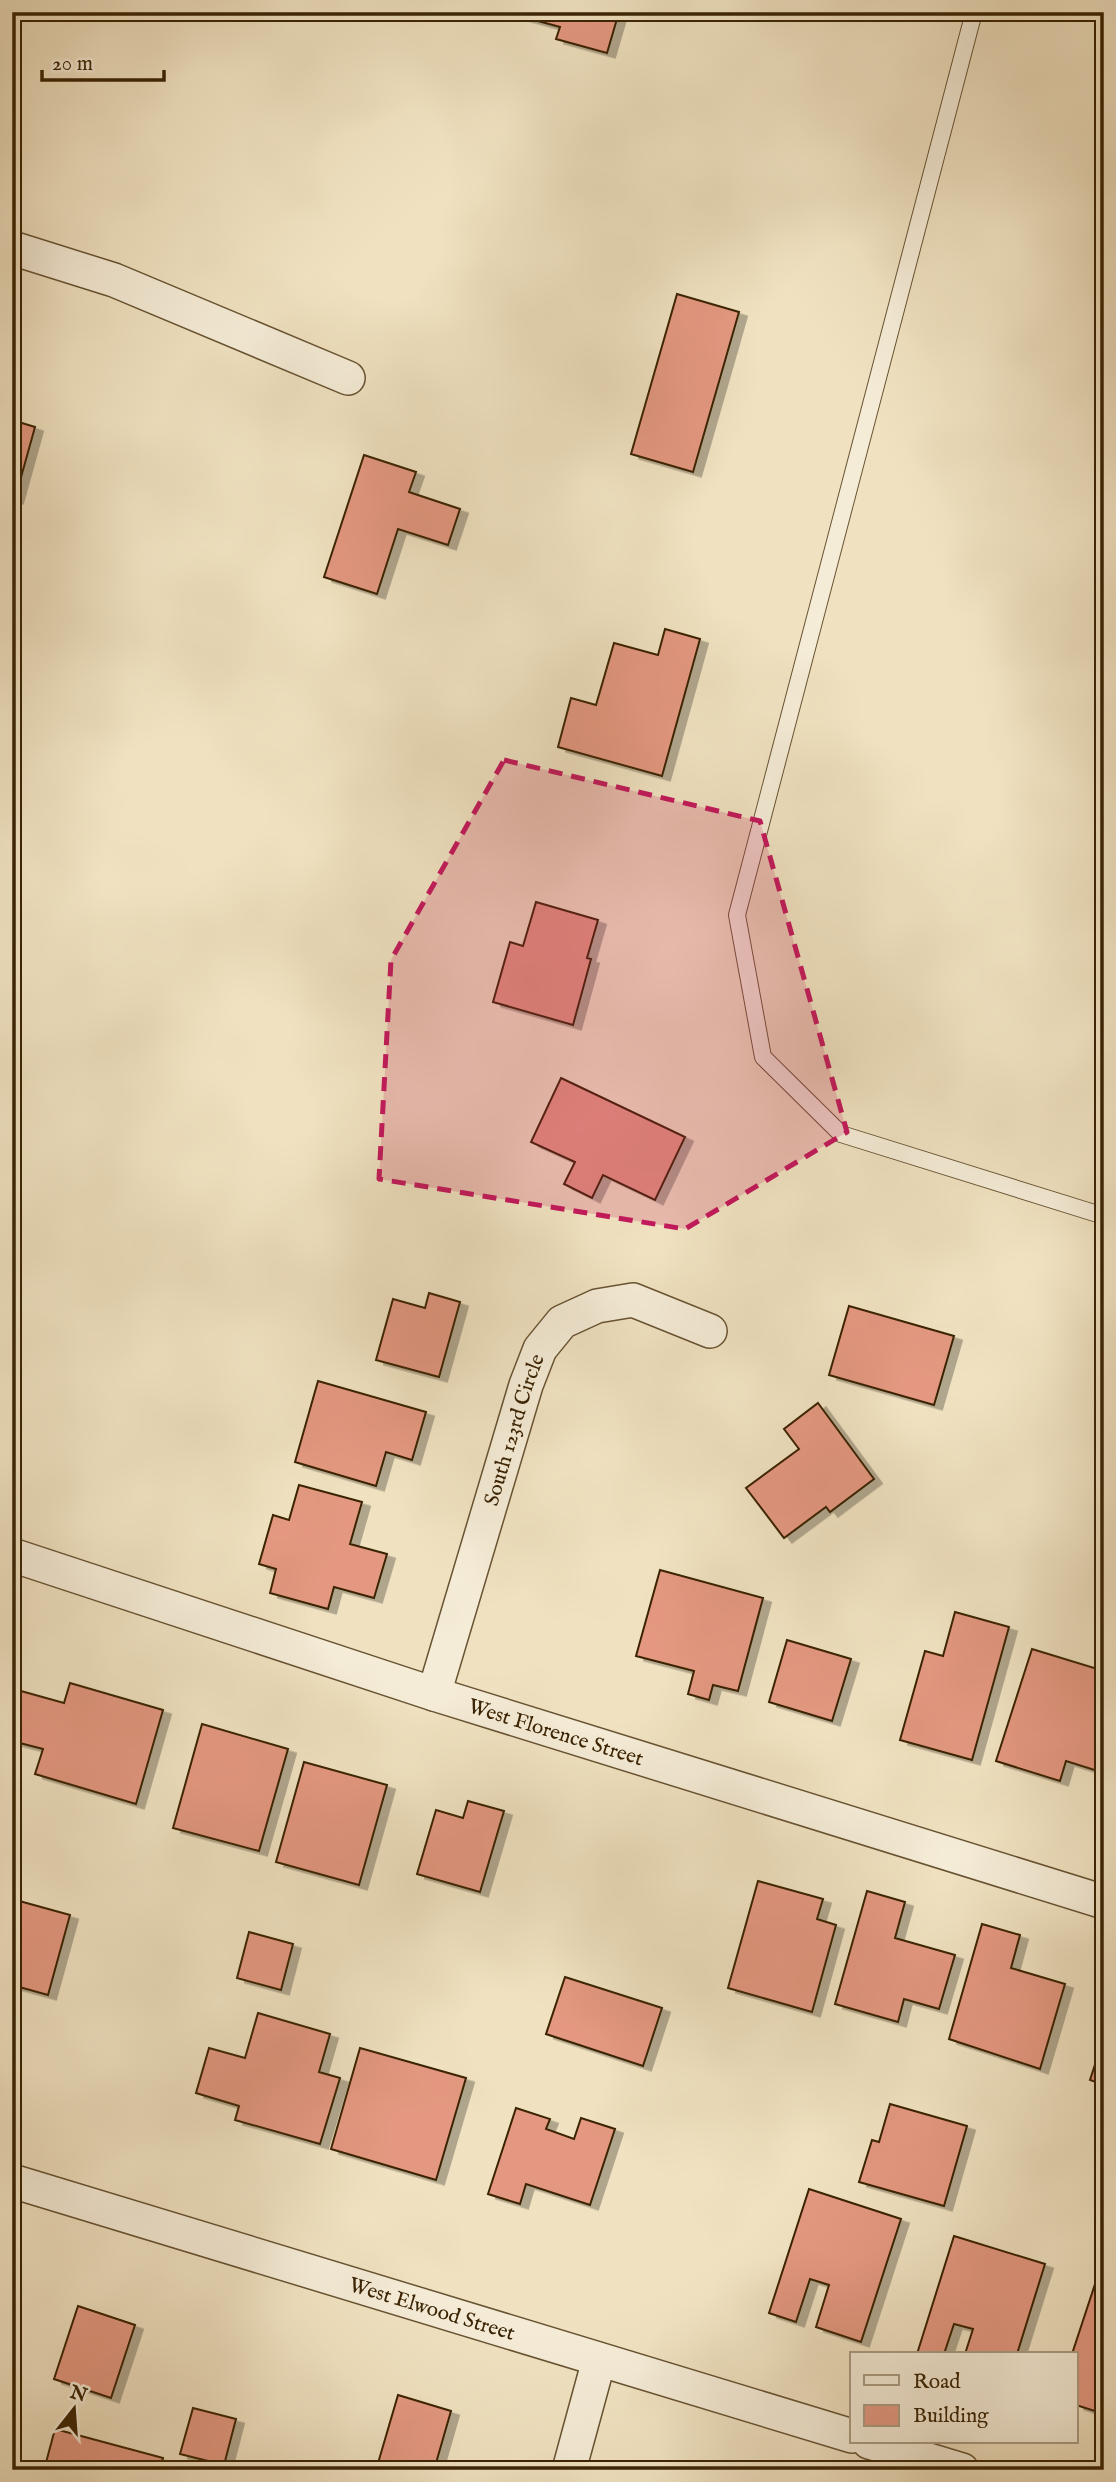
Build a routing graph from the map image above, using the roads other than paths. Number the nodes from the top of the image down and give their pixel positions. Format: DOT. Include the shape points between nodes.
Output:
graph roads {
  1 [pos="974,12"];
  2 [pos="12,248"];
  3 [pos="348,378"];
  4 [pos="1104,1216"];
  5 [pos="710,1331"];
  6 [pos="12,1555"];
  7 [pos="434,1694"];
  8 [pos="1104,1902"];
  9 [pos="12,2181"];
  10 [pos="599,2360"];
  11 [pos="850,2436"];
  12 [pos="876,2444"];
  13 [pos="569,2470"];
  14 [pos="962,2470"];
  1 -- 4 [label="lane" via="737,915 763,1057 841,1134"];
  2 -- 3 [label="street" via="114,281"];
  5 -- 7 [label="street, South 123rd Circle" via="633,1300 597,1306 562,1322 540,1349"];
  6 -- 7 [label="street, West Florence Street"];
  7 -- 8 [label="street, West Florence Street"];
  9 -- 10 [label="street, West Elwood Street"];
  10 -- 11 [label="street, West Elwood Street"];
  10 -- 13 [label="street"];
  12 -- 14 [label="street"];
}
